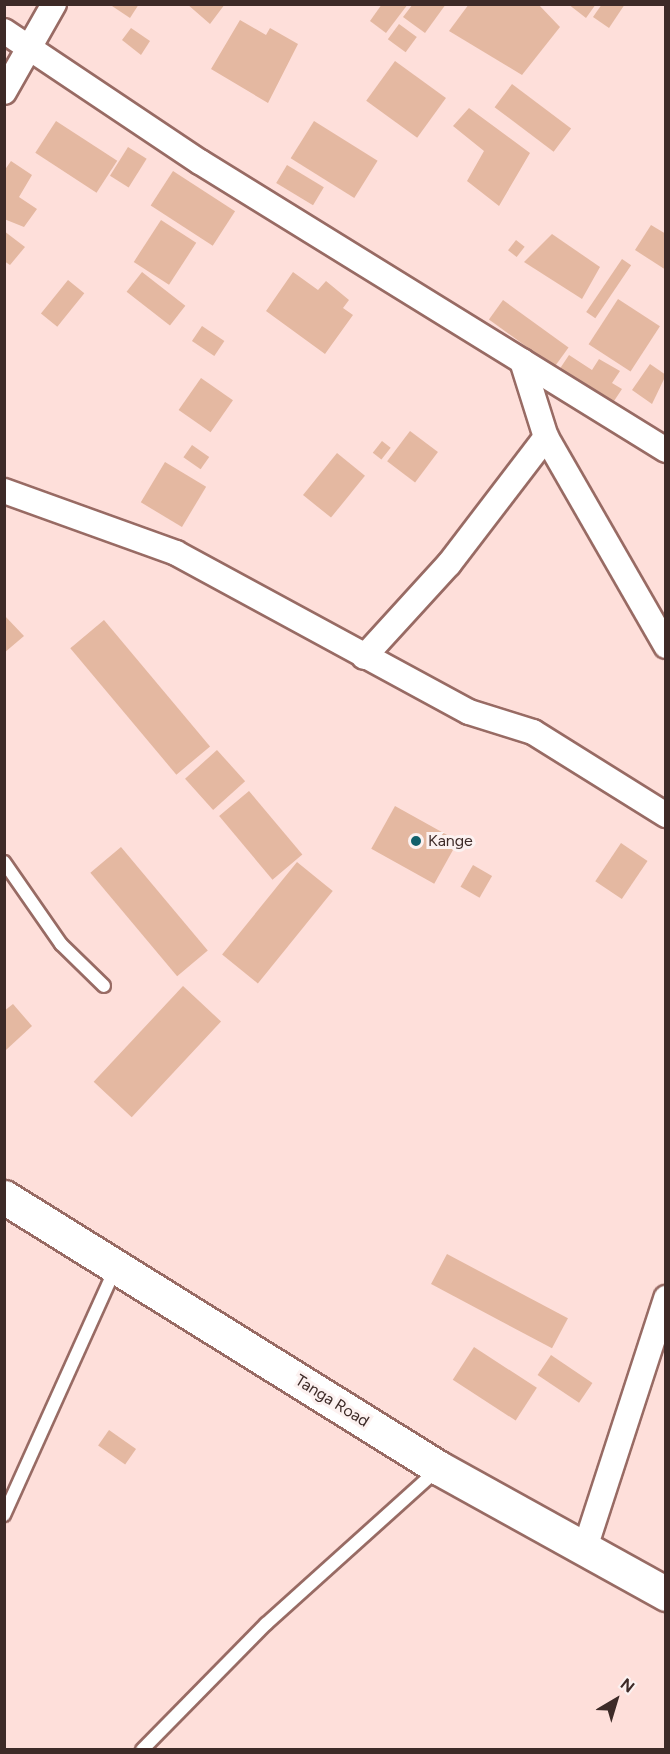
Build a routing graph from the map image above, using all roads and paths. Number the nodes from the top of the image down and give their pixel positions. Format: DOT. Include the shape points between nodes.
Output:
graph roads {
  1 [pos="54,4"];
  2 [pos="4,31"];
  3 [pos="30,47"];
  4 [pos="4,92"];
  5 [pos="522,361"];
  6 [pos="546,437"];
  7 [pos="666,450"];
  8 [pos="4,491"];
  9 [pos="666,646"];
  10 [pos="364,657"];
  11 [pos="666,815"];
  12 [pos="4,862"];
  13 [pos="104,986"];
  14 [pos="4,1197"];
  15 [pos="117,1265"];
  16 [pos="666,1299"];
  17 [pos="439,1468"];
  18 [pos="4,1515"];
  19 [pos="585,1548"];
  20 [pos="666,1594"];
  21 [pos="142,1749"];
  1 -- 3 [label="street"];
  2 -- 3 [label="street"];
  3 -- 4 [label="street"];
  3 -- 5 [label="street" via="200,162"];
  5 -- 6 [label="street"];
  5 -- 7 [label="street"];
  6 -- 9 [label="street"];
  6 -- 10 [label="street" via="448,564"];
  8 -- 10 [label="street" via="176,553"];
  10 -- 11 [label="street" via="470,712 533,732"];
  12 -- 13 [label="lane" via="61,944"];
  14 -- 15 [label="highway, Tanga Road"];
  15 -- 17 [label="highway, Tanga Road"];
  15 -- 18 [label="lane"];
  16 -- 19 [label="street"];
  17 -- 19 [label="highway, Tanga Road"];
  17 -- 21 [label="lane" via="266,1624"];
  19 -- 20 [label="highway, Tanga Road"];
}
